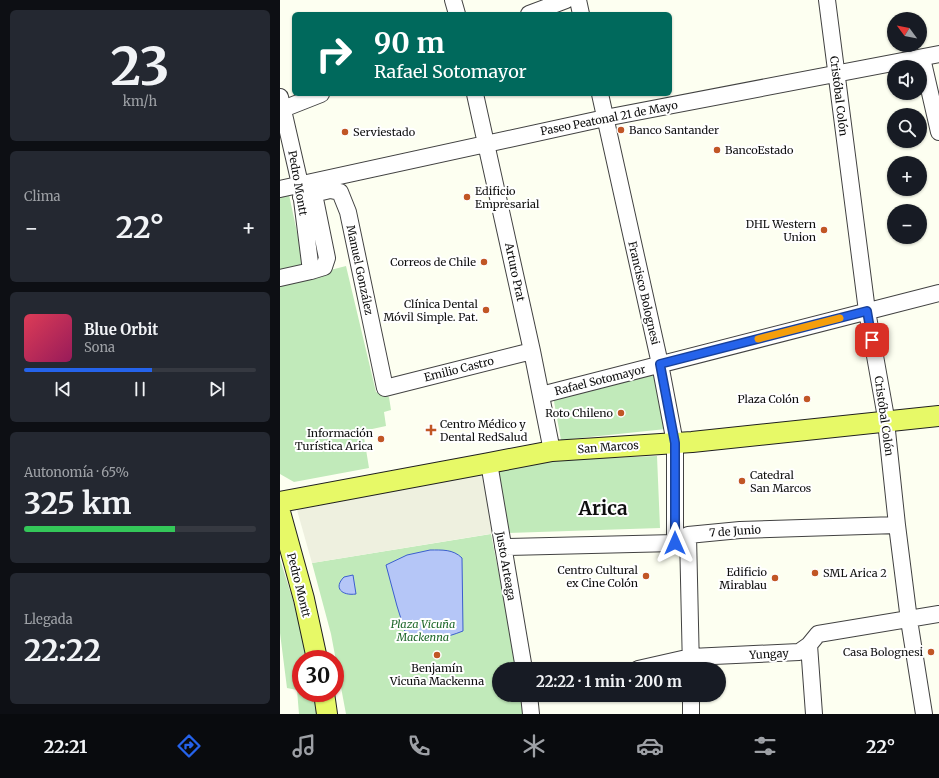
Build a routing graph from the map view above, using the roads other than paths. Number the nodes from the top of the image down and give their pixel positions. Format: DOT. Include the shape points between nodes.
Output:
graph roads {
  1 [pos="453,0"];
  2 [pos="566,0"];
  3 [pos="578,0"];
  4 [pos="827,0"];
  5 [pos="456,12"];
  6 [pos="535,12"];
  7 [pos="581,12"];
  8 [pos="939,54"];
  9 [pos="922,58"];
  10 [pos="836,74"];
  11 [pos="312,96"];
  12 [pos="475,96"];
  13 [pos="600,96"];
  14 [pos="281,103"];
  15 [pos="605,118"];
  16 [pos="939,132"];
  17 [pos="486,144"];
  18 [pos="280,189"];
  19 [pos="305,192"];
  20 [pos="280,278"];
  21 [pos="939,293"];
  22 [pos="867,311"];
  23 [pos="532,350"];
  24 [pos="660,364"];
  25 [pos="385,388"];
  26 [pos="541,395"];
  27 [pos="939,416"];
  28 [pos="887,422"];
  29 [pos="675,443"];
  30 [pos="552,451"];
  31 [pos="489,464"];
  32 [pos="280,502"];
  33 [pos="280,512"];
  34 [pos="897,525"];
  35 [pos="682,539"];
  36 [pos="503,547"];
  37 [pos="939,614"];
  38 [pos="909,620"];
  39 [pos="809,645"];
  40 [pos="315,650"];
  41 [pos="523,662"];
  42 [pos="691,662"];
  43 [pos="701,662"];
  44 [pos="325,702"];
  45 [pos="530,702"];
  46 [pos="691,702"];
  47 [pos="327,714"];
  48 [pos="531,714"];
  49 [pos="691,714"];
  50 [pos="814,714"];
  51 [pos="924,714"];
  1 -- 5 [label="street"];
  2 -- 6 [label="street"];
  3 -- 7 [label="street"];
  4 -- 10 [label="street, Cristóbal Colón"];
  8 -- 9 [label="street, Paseo Peatonal 21 de Mayo"];
  9 -- 10 [label="street, Paseo Peatonal 21 de Mayo"];
  9 -- 16 [label="street"];
  10 -- 15 [label="street, Paseo Peatonal 21 de Mayo"];
  10 -- 22 [label="street, Cristóbal Colón"];
  11 -- 14 [label="street"];
  12 -- 17 [label="street, Arturo Prat"];
  13 -- 15 [label="street, Francisco Bolognesi"];
  14 -- 19 [label="street, Pedro Montt"];
  15 -- 17 [label="street, Paseo Peatonal 21 de Mayo"];
  15 -- 24 [label="street, Francisco Bolognesi"];
  17 -- 19 [label="street, Paseo Peatonal 21 de Mayo"];
  17 -- 23 [label="street, Arturo Prat"];
  18 -- 19 [label="street, Paseo Peatonal 21 de Mayo"];
  19 -- 20 [label="street, Pedro Montt" via="311,271"];
  19 -- 25 [label="street, Manuel González" via="340,192 348,212"];
  21 -- 22 [label="street, Rafael Sotomayor"];
  22 -- 24 [label="street, Rafael Sotomayor"];
  22 -- 28 [label="street, Cristóbal Colón"];
  23 -- 25 [label="street, Emilio Castro"];
  23 -- 26 [label="street, Arturo Prat"];
  24 -- 26 [label="street, Rafael Sotomayor"];
  24 -- 29 [label="street, Francisco Bolognesi"];
  26 -- 30 [label="street, Arturo Prat"];
  27 -- 28 [label="main road, San Marcos"];
  28 -- 29 [label="main road, San Marcos"];
  28 -- 34 [label="street, Cristóbal Colón"];
  29 -- 30 [label="main road, San Marcos"];
  29 -- 35 [label="street, Francisco Bolognesi"];
  30 -- 31 [label="main road, San Marcos"];
  31 -- 32 [label="main road, San Marcos"];
  31 -- 36 [label="street, Justo Arteaga"];
  33 -- 40 [label="main road, Pedro Montt" via="304,598"];
  34 -- 35 [label="street, 7 de Junio" via="740,530"];
  34 -- 38 [label="street, Cristóbal Colón"];
  35 -- 36 [label="street, 7 de Junio"];
  35 -- 42 [label="street, Francisco Bolognesi"];
  36 -- 41 [label="street, Justo Arteaga"];
  37 -- 38 [label="street, Yungay"];
  38 -- 39 [label="street, Yungay" via="818,634"];
  38 -- 51 [label="street, Cristóbal Colón"];
  39 -- 43 [label="street, Yungay" via="799,652"];
  39 -- 50 [label="street"];
  44 -- 47 [label="main road"];
  45 -- 48 [label="street"];
  46 -- 49 [label="street"];
}
